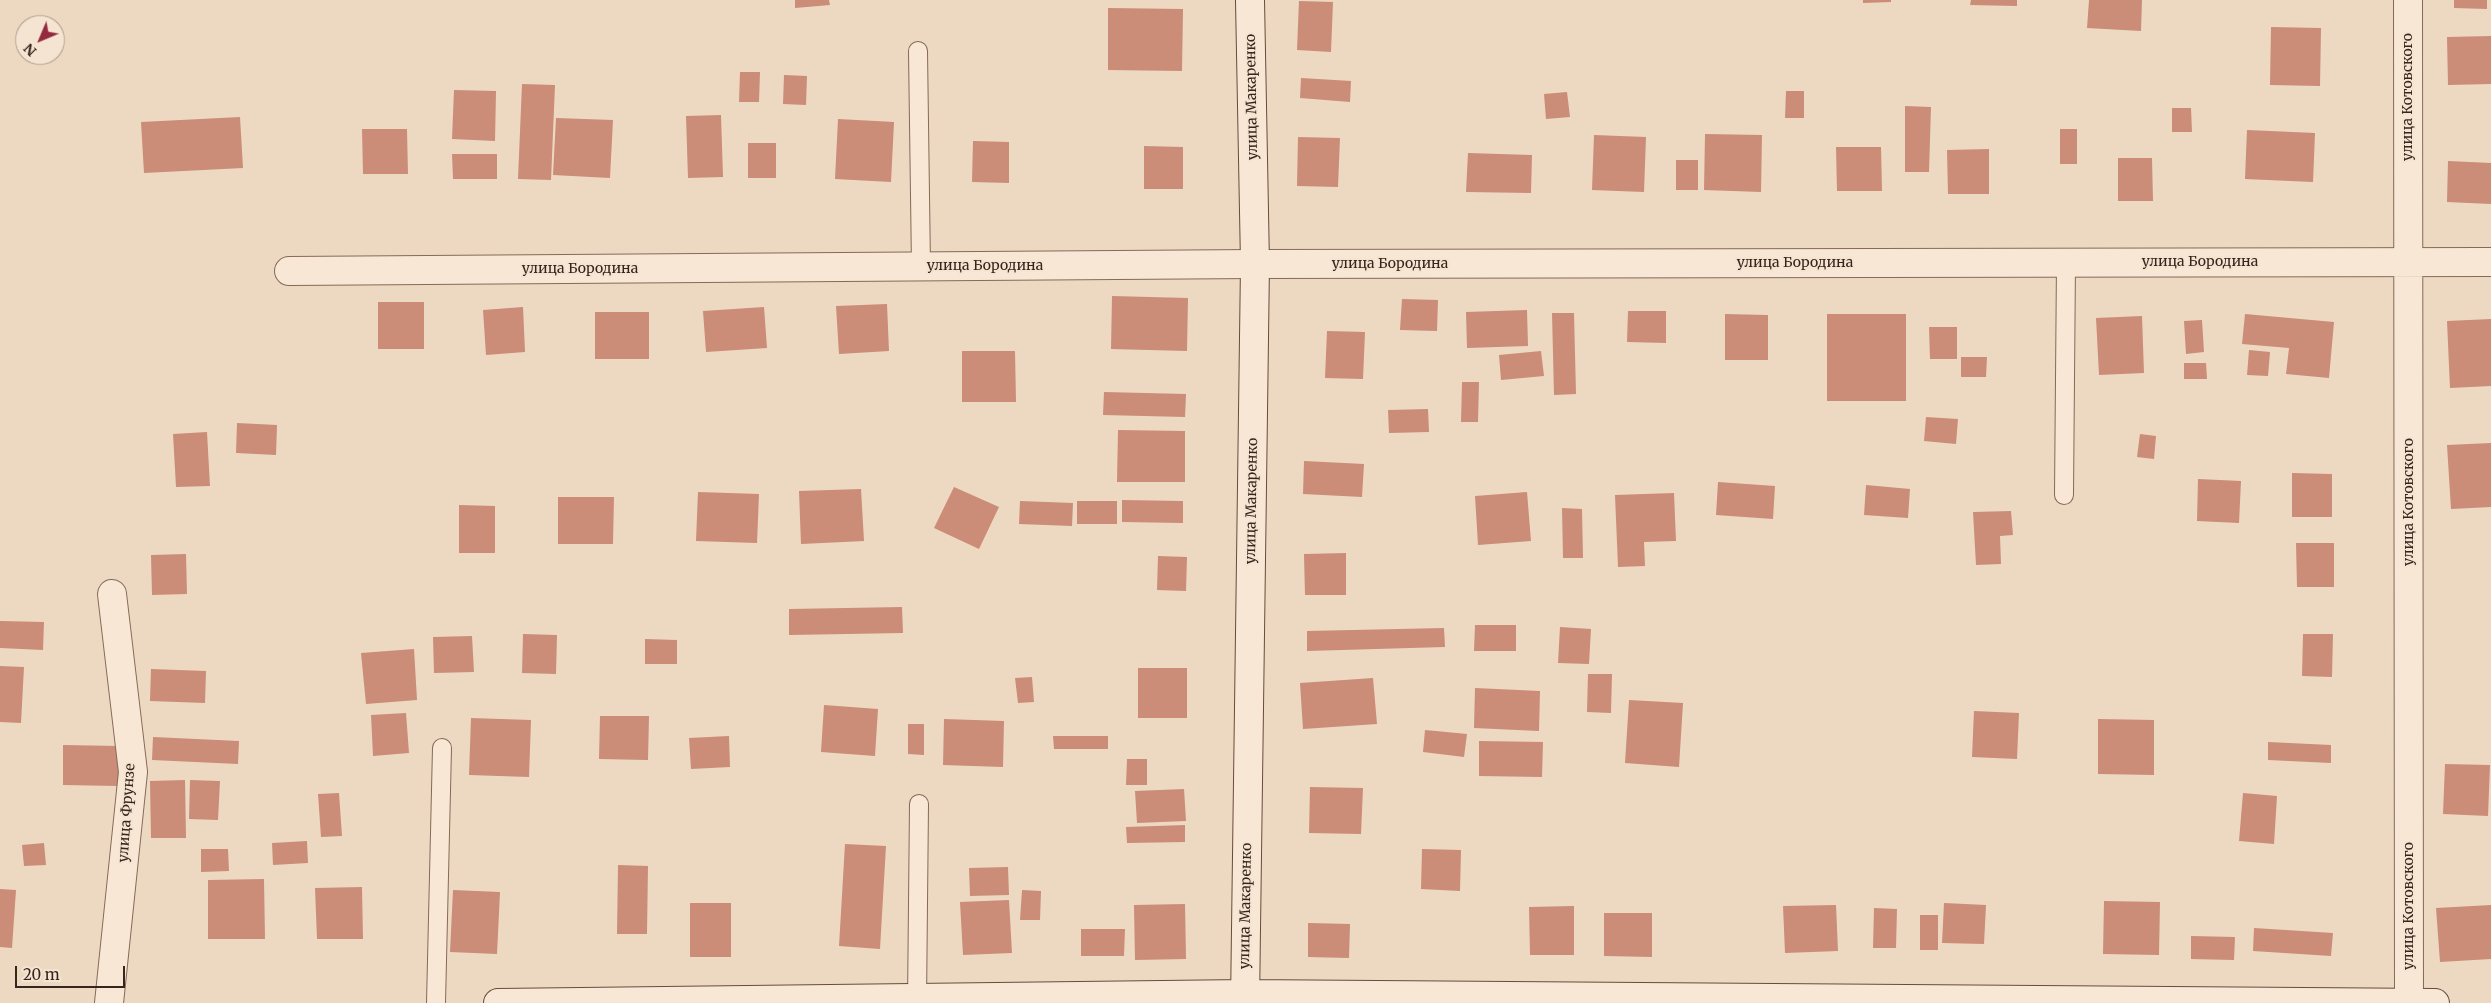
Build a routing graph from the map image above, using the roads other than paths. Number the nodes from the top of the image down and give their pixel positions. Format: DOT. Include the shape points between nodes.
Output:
graph roads {
  1 [pos="1250,0"];
  2 [pos="2408,0"];
  3 [pos="918,51"];
  4 [pos="2408,261"];
  5 [pos="2066,262"];
  6 [pos="2491,262"];
  7 [pos="1255,264"];
  8 [pos="921,267"];
  9 [pos="289,271"];
  10 [pos="2064,495"];
  11 [pos="112,594"];
  12 [pos="442,748"];
  13 [pos="919,804"];
  14 [pos="1245,998"];
  15 [pos="917,1000"];
  16 [pos="109,1003"];
  17 [pos="436,1003"];
  18 [pos="498,1003"];
  19 [pos="2409,1003"];
  20 [pos="2435,1003"];
  1 -- 7 [label="street, улица Макаренко"];
  2 -- 4 [label="street, улица Котовского"];
  3 -- 8 [label="lane"];
  4 -- 5 [label="street, улица Бородина"];
  4 -- 6 [label="street, улица Бородина"];
  4 -- 19 [label="street, улица Котовского"];
  5 -- 7 [label="street, улица Бородина"];
  5 -- 10 [label="lane"];
  7 -- 8 [label="street, улица Бородина"];
  7 -- 14 [label="street, улица Макаренко"];
  8 -- 9 [label="street, улица Бородина"];
  11 -- 16 [label="street, улица Фрунзе" via="133,772"];
  12 -- 17 [label="lane"];
  13 -- 15 [label="lane"];
  14 -- 15 [label="street"];
  14 -- 19 [label="street"];
  15 -- 18 [label="street"];
  19 -- 20 [label="street"];
}
